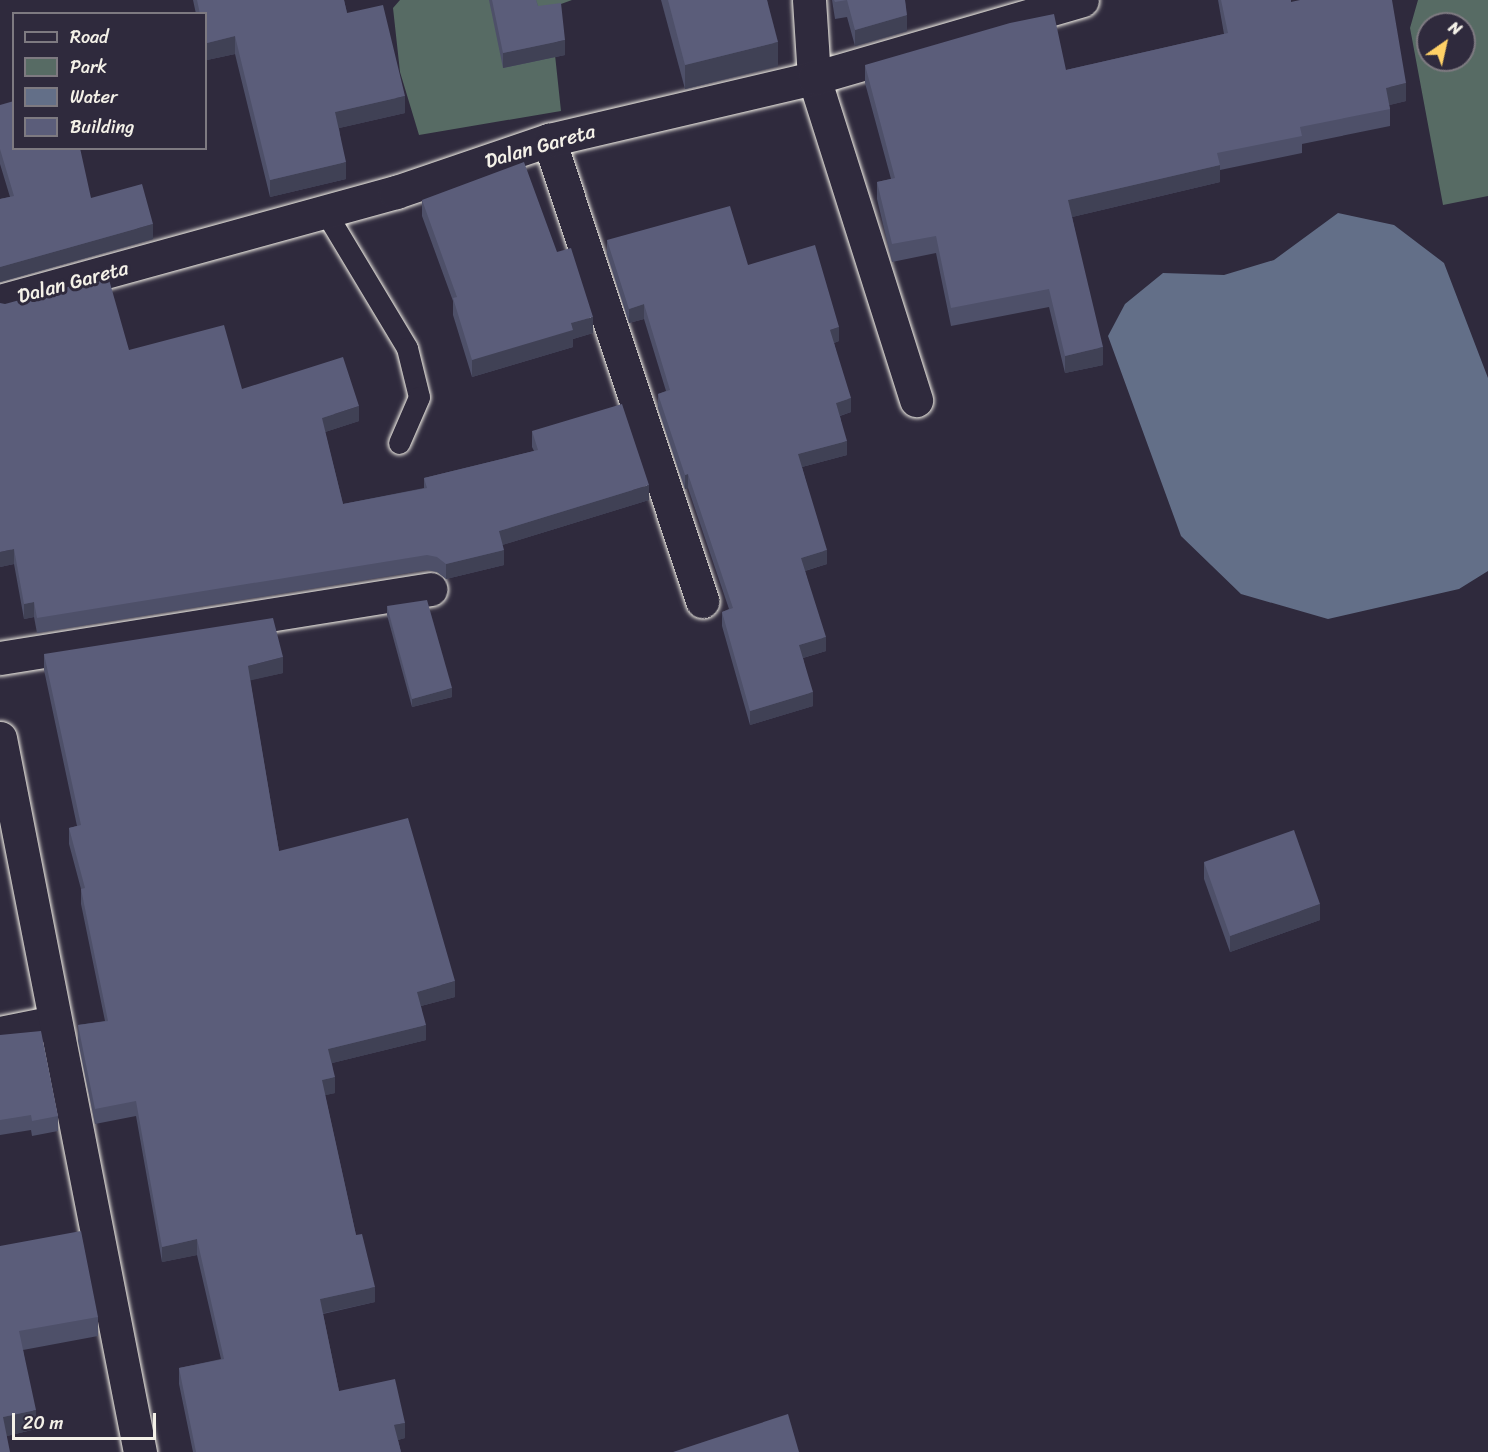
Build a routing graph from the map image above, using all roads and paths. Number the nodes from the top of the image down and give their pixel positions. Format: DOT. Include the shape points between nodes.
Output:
graph roads {
  1 [pos="809,0"];
  2 [pos="1082,0"];
  3 [pos="814,78"];
  4 [pos="549,140"];
  5 [pos="326,213"];
  6 [pos="0,302"];
  7 [pos="916,400"];
  8 [pos="399,443"];
  9 [pos="430,589"];
  10 [pos="702,601"];
  11 [pos="0,658"];
  12 [pos="0,738"];
  13 [pos="55,1022"];
  14 [pos="0,1033"];
  15 [pos="140,1452"];
  1 -- 3 [label="street"];
  2 -- 3 [label="street, Dalan Gareta"];
  3 -- 4 [label="street, Dalan Gareta"];
  3 -- 7 [label="street"];
  4 -- 5 [label="street, Dalan Gareta"];
  4 -- 10 [label="street"];
  5 -- 6 [label="street, Dalan Gareta"];
  5 -- 8 [label="lane" via="407,348 419,397"];
  9 -- 11 [label="street"];
  12 -- 13 [label="street"];
  13 -- 14 [label="street"];
  13 -- 15 [label="street"];
}
